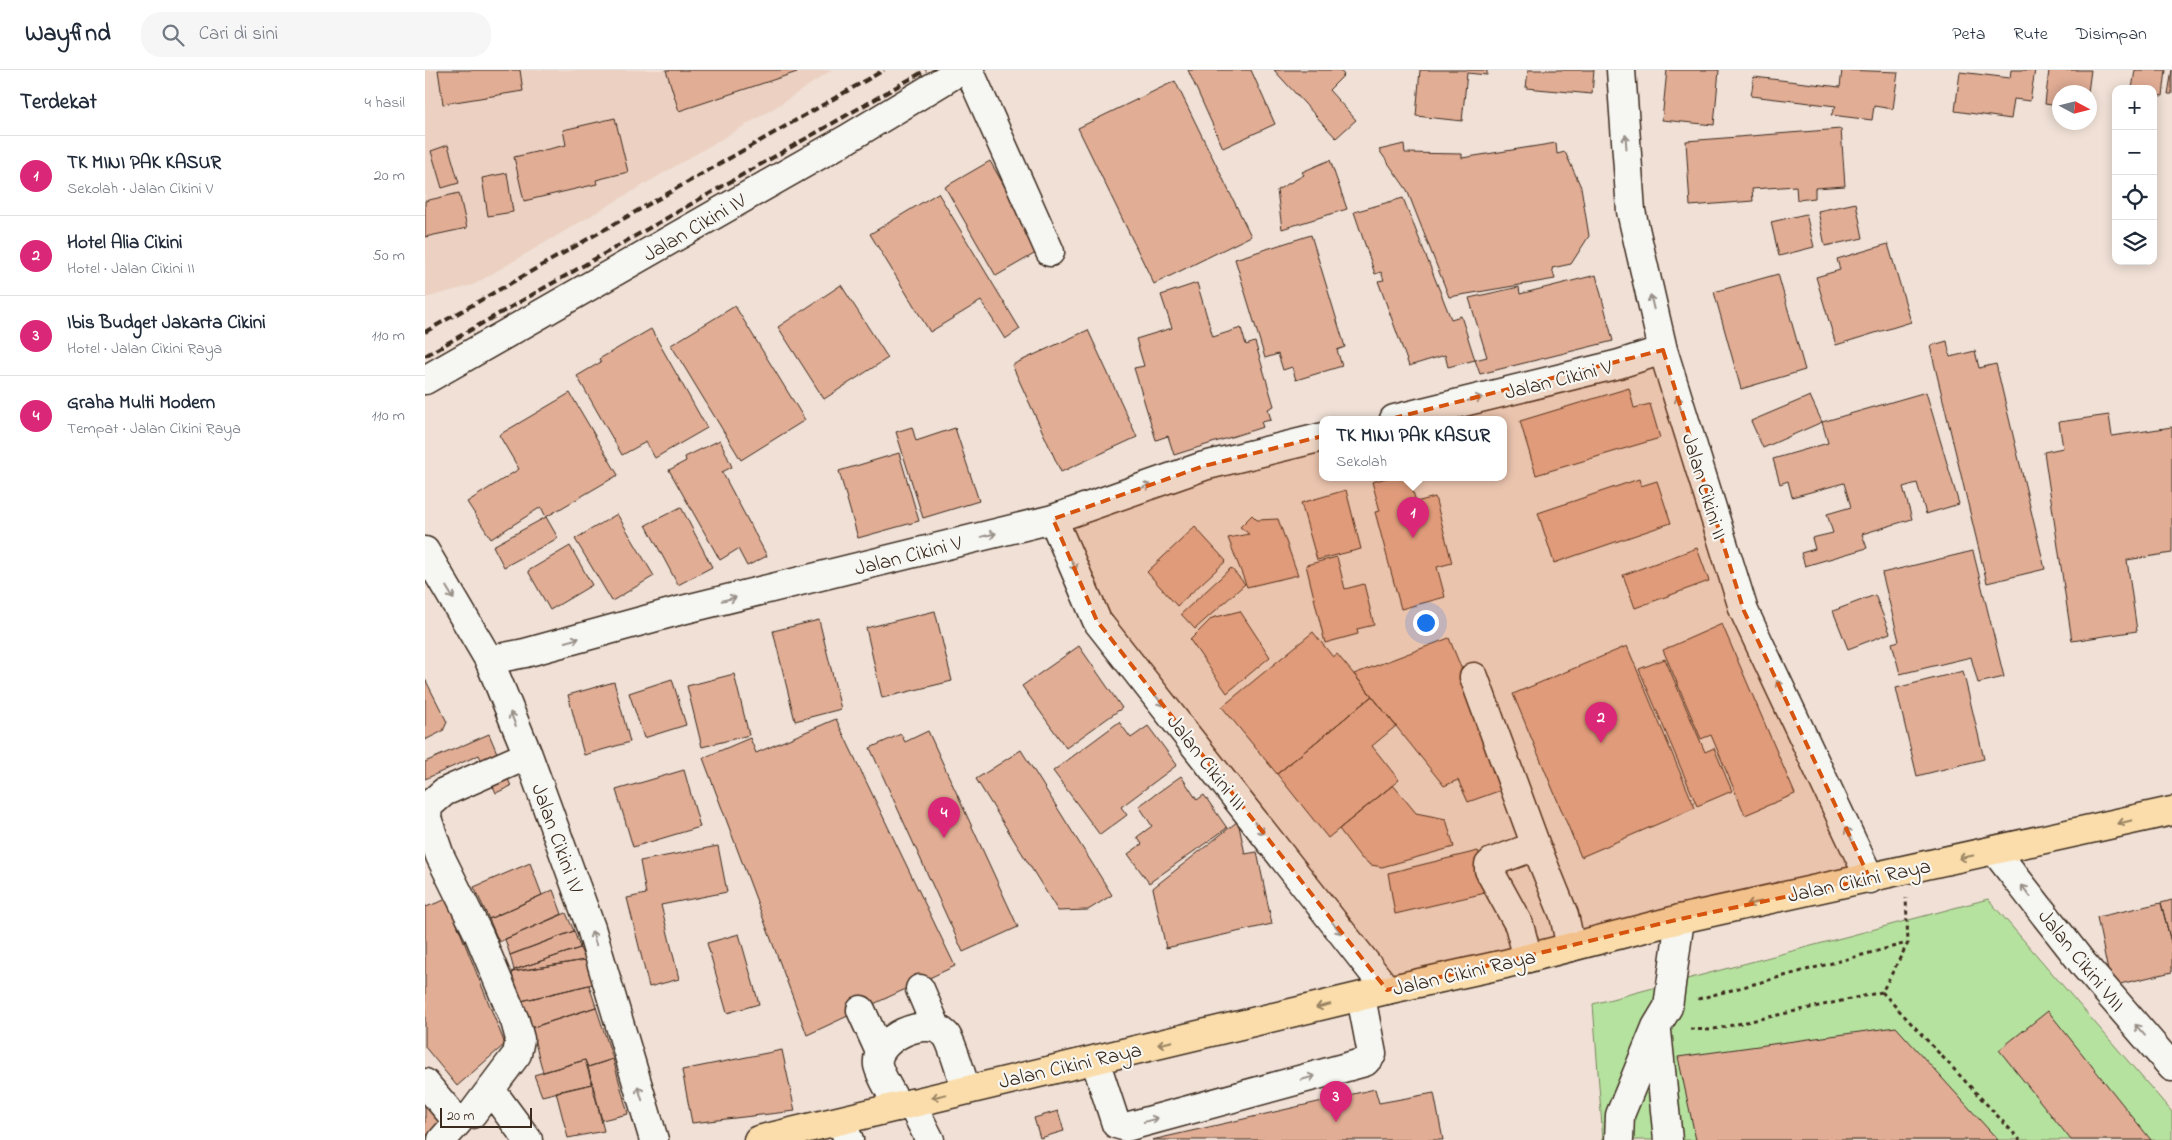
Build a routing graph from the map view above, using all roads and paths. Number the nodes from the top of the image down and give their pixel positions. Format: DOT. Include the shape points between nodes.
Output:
graph roads {
  1 [pos="961,70"];
  2 [pos="969,70"];
  3 [pos="1621,70"];
  4 [pos="1051,252"];
  5 [pos="1663,350"];
  6 [pos="425,380"];
  7 [pos="1406,416"];
  8 [pos="1319,438"];
  9 [pos="1053,519"];
  10 [pos="425,551"];
  11 [pos="489,660"];
  12 [pos="1474,677"];
  13 [pos="528,755"];
  14 [pos="2172,811"];
  15 [pos="1536,846"];
  16 [pos="1995,851"];
  17 [pos="1905,870"];
  18 [pos="1870,878"];
  19 [pos="1680,919"];
  20 [pos="1908,943"];
  21 [pos="1571,946"];
  22 [pos="1528,958"];
  23 [pos="920,989"];
  24 [pos="1387,990"];
  25 [pos="1882,992"];
  26 [pos="1361,997"];
  27 [pos="861,1010"];
  28 [pos="1662,1017"];
  29 [pos="937,1029"];
  30 [pos="880,1052"];
  31 [pos="1095,1060"];
  32 [pos="2172,1067"];
  33 [pos="425,1083"];
  34 [pos="966,1089"];
  35 [pos="491,1090"];
  36 [pos="905,1105"];
  37 [pos="472,1114"];
  38 [pos="844,1130"];
  39 [pos="777,1138"];
  40 [pos="442,1140"];
  41 [pos="528,1140"];
  42 [pos="654,1140"];
  43 [pos="930,1140"];
  44 [pos="1619,1140"];
  45 [pos="1668,1140"];
  46 [pos="2020,1140"];
  1 -- 6 [label="street, Jalan Cikini IV" via="847,139"];
  2 -- 4 [label="street"];
  5 -- 3 [label="street, Jalan Cikini II, one-way" via="1631,211"];
  7 -- 5 [label="street, Jalan Cikini V, one-way" via="1619,364"];
  18 -- 5 [label="street, Jalan Cikini II, one-way" via="1744,611"];
  9 -- 8 [label="street, Jalan Cikini V, one-way" via="1204,466"];
  11 -- 9 [label="street, Jalan Cikini V, one-way"];
  9 -- 24 [label="street, Jalan Cikini III, one-way" via="1097,621"];
  10 -- 11 [label="street, Jalan Cikini IV, one-way"];
  13 -- 11 [label="street, Jalan Cikini IV, one-way"];
  12 -- 15 [label="street"];
  13 -- 35 [label="street" via="444,792 429,806 427,818 440,856 479,935 520,1039 517,1054"];
  42 -- 13 [label="street, Jalan Cikini IV, one-way" via="591,928"];
  14 -- 16 [label="main road, Jalan Cikini Raya, one-way"];
  15 -- 21 [label="street" via="1564,915"];
  15 -- 22 [label="street" via="1492,862 1489,866 1519,925"];
  16 -- 17 [label="main road, Jalan Cikini Raya, one-way"];
  32 -- 16 [label="street, Jalan Cikini VIII, one-way" via="2084,965"];
  17 -- 18 [label="main road, Jalan Cikini Raya"];
  17 -- 20 [label="path"];
  18 -- 19 [label="main road, Jalan Cikini Raya, one-way"];
  19 -- 21 [label="main road, Jalan Cikini Raya"];
  19 -- 28 [label="street"];
  20 -- 25 [label="path"];
  20 -- 28 [label="path"];
  21 -- 22 [label="main road, Jalan Cikini Raya"];
  22 -- 24 [label="main road, Jalan Cikini Raya"];
  23 -- 29 [label="street"];
  24 -- 26 [label="main road, Jalan Cikini Raya"];
  25 -- 28 [label="path" via="1710,1030"];
  25 -- 46 [label="path"];
  26 -- 31 [label="main road, Jalan Cikini Raya, one-way"];
  31 -- 26 [label="street, one-way" via="1116,1124 1126,1127 1365,1062 1372,1054"];
  27 -- 30 [label="street"];
  28 -- 44 [label="street" via="1620,1115"];
  28 -- 45 [label="street"];
  29 -- 30 [label="street" via="926,1026 911,1028 896,1035"];
  29 -- 34 [label="street" via="947,1035"];
  30 -- 36 [label="street" via="878,1064"];
  31 -- 34 [label="main road, Jalan Cikini Raya"];
  33 -- 40 [label="street" via="458,1122"];
  34 -- 36 [label="main road, Jalan Cikini Raya, one-way"];
  35 -- 37 [label="street"];
  35 -- 41 [label="street"];
  36 -- 38 [label="main road, Jalan Cikini Raya"];
  36 -- 43 [label="street"];
  38 -- 39 [label="main road, Jalan Cikini Raya"];
}
